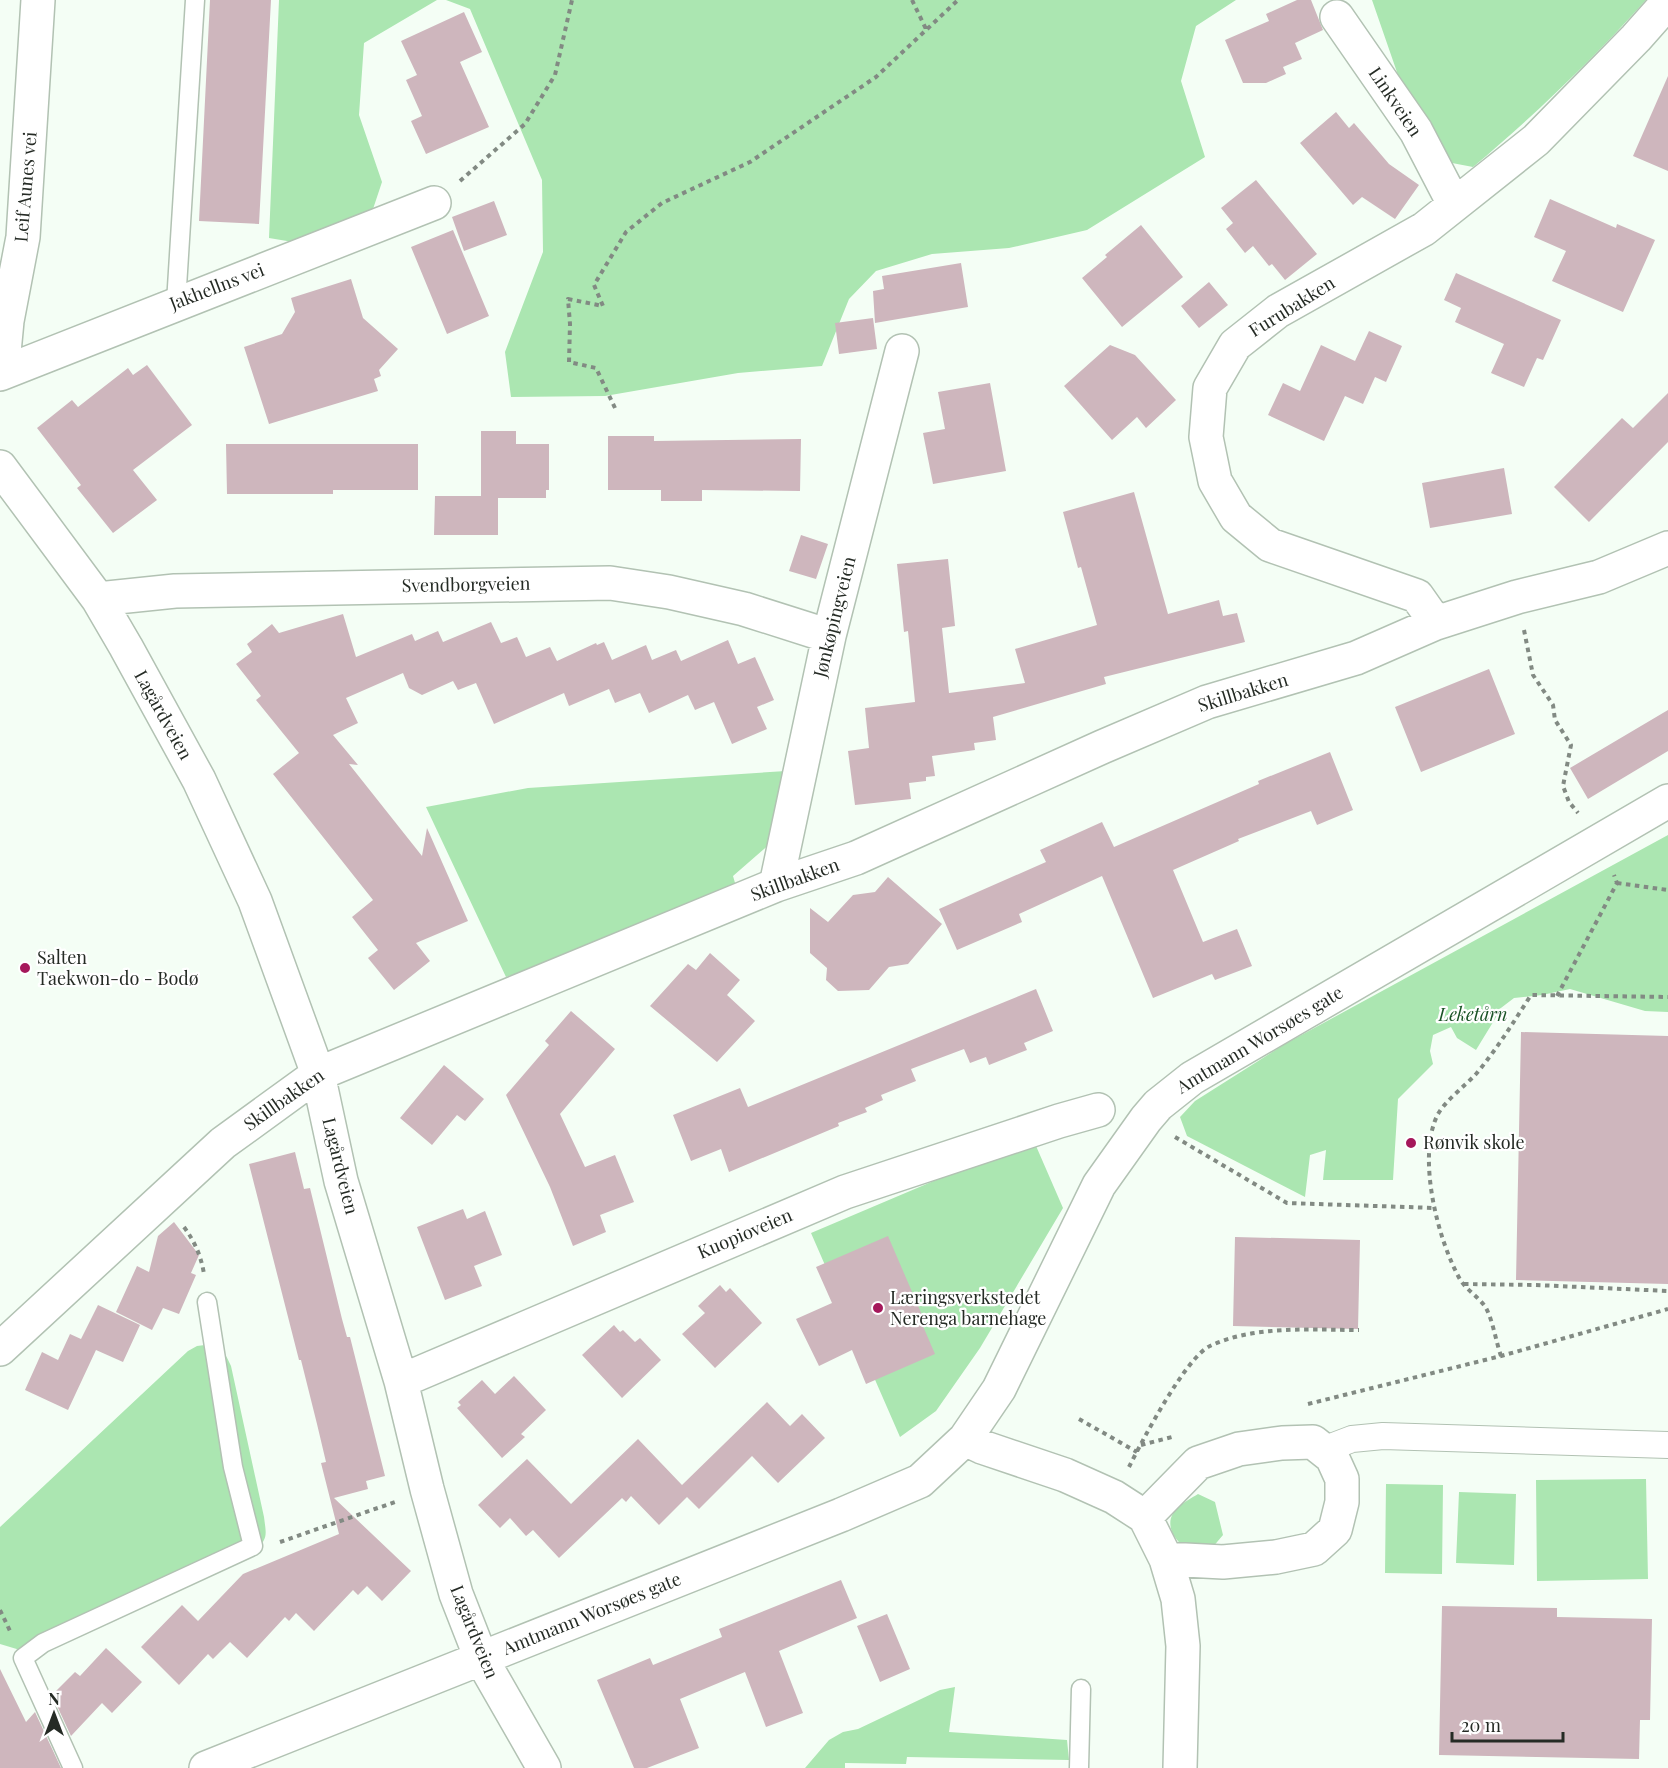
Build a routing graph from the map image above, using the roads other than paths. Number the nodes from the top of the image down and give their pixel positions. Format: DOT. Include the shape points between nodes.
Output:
graph roads {
  1 [pos="38,0"];
  2 [pos="195,0"];
  3 [pos="1668,2"];
  4 [pos="1337,9"];
  5 [pos="434,203"];
  6 [pos="1454,204"];
  7 [pos="176,303"];
  8 [pos="902,351"];
  9 [pos="1,374"];
  10 [pos="0,467"];
  11 [pos="1668,548"];
  12 [pos="98,599"];
  13 [pos="1436,623"];
  14 [pos="829,636"];
  15 [pos="1668,801"];
  16 [pos="776,885"];
  17 [pos="318,1074"];
  18 [pos="1098,1110"];
  19 [pos="207,1302"];
  20 [pos="0,1349"];
  21 [pos="401,1381"];
  22 [pos="965,1439"];
  23 [pos="1668,1445"];
  24 [pos="1323,1450"];
  25 [pos="1145,1517"];
  26 [pos="1166,1559"];
  27 [pos="481,1658"];
  28 [pos="1081,1689"];
  29 [pos="73,1768"];
  30 [pos="206,1768"];
  31 [pos="544,1768"];
  32 [pos="1079,1768"];
  33 [pos="1180,1768"];
  1 -- 9 [label="street, Leif Aunes vei" via="24,237"];
  2 -- 7 [label="lane"];
  3 -- 6 [label="street, Furubakken" via="1536,140"];
  4 -- 6 [label="street, Linkveien" via="1416,131"];
  5 -- 7 [label="street, Jakhellns vei"];
  6 -- 13 [label="street, Furubakken" via="1424,229 1278,311 1235,345 1210,388 1206,437 1215,481 1236,517 1270,545 1416,596"];
  7 -- 9 [label="street, Jakhellns vei"];
  8 -- 14 [label="street, Jønkøpingveien"];
  10 -- 12 [label="street, Lagårdveien"];
  11 -- 13 [label="street, Skillbakken" via="1599,577 1517,597"];
  12 -- 14 [label="street, Svendborgveien" via="175,591 610,583 744,609"];
  12 -- 17 [label="street, Lagårdveien" via="199,780 255,901"];
  13 -- 16 [label="street, Skillbakken" via="1356,658 1206,702 856,858"];
  14 -- 16 [label="street, Jønkøpingveien"];
  15 -- 22 [label="street, Amtmann Worsøes gate" via="1192,1078 1158,1105 1099,1185 999,1389"];
  16 -- 17 [label="street, Skillbakken"];
  17 -- 20 [label="street, Skillbakken" via="223,1143"];
  17 -- 21 [label="street, Lagårdveien" via="341,1181"];
  18 -- 21 [label="street, Kuopioveien" via="845,1192"];
  19 -- 29 [label="lane" via="234,1467 253,1546 43,1643 23,1658"];
  21 -- 27 [label="street, Lagårdveien" via="456,1594"];
  22 -- 25 [label="street" via="1065,1474"];
  22 -- 27 [label="street, Amtmann Worsøes gate" via="920,1481"];
  23 -- 24 [label="street" via="1383,1436 1352,1439"];
  24 -- 25 [label="street" via="1313,1442 1282,1443 1239,1449 1198,1463"];
  24 -- 26 [label="street" via="1332,1457 1342,1479 1342,1502 1335,1530 1314,1549 1224,1562"];
  25 -- 26 [label="street"];
  26 -- 33 [label="street" via="1178,1599 1183,1646"];
  27 -- 30 [label="street, Amtmann Worsøes gate"];
  27 -- 31 [label="street, Lagårdveien"];
  28 -- 32 [label="lane"];
}
